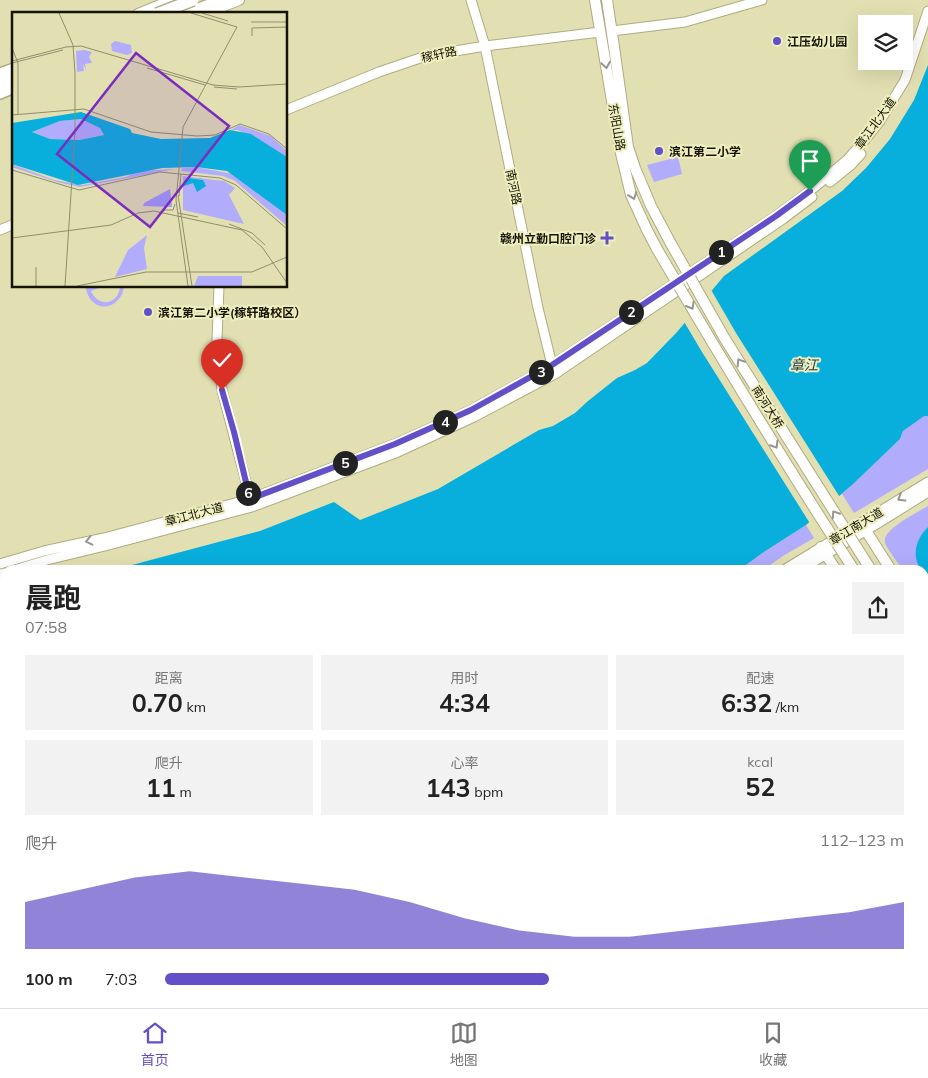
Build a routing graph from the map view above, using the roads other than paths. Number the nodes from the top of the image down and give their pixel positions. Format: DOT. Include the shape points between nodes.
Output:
graph roads {
  1 [pos="188,0"];
  2 [pos="193,0"];
  3 [pos="222,0"];
  4 [pos="239,0"];
  5 [pos="470,0"];
  6 [pos="595,0"];
  7 [pos="606,0"];
  8 [pos="762,0"];
  9 [pos="746,3"];
  10 [pos="167,5"];
  11 [pos="928,11"];
  12 [pos="144,12"];
  13 [pos="191,12"];
  14 [pos="208,12"];
  15 [pos="928,29"];
  16 [pos="612,31"];
  17 [pos="600,32"];
  18 [pos="485,46"];
  19 [pos="12,65"];
  20 [pos="0,69"];
  21 [pos="12,70"];
  22 [pos="0,74"];
  23 [pos="12,78"];
  24 [pos="0,83"];
  25 [pos="12,87"];
  26 [pos="0,94"];
  27 [pos="288,109"];
  28 [pos="12,225"];
  29 [pos="0,230"];
  30 [pos="670,242"];
  31 [pos="657,249"];
  32 [pos="219,288"];
  33 [pos="553,370"];
  34 [pos="928,482"];
  35 [pos="928,492"];
  36 [pos="251,503"];
  37 [pos="861,523"];
  38 [pos="823,551"];
  39 [pos="0,564"];
  40 [pos="30,565"];
  41 [pos="794,565"];
  42 [pos="806,565"];
  43 [pos="833,565"];
  44 [pos="851,565"];
  45 [pos="869,565"];
  46 [pos="888,565"];
  1 -- 10 [label="highway, bridge"];
  2 -- 10 [label="highway, bridge"];
  3 -- 13 [label="highway"];
  4 -- 14 [label="main road"];
  5 -- 18 [label="main road, 南河路"];
  6 -- 17 [label="main road, 东阳山路"];
  7 -- 16 [label="main road, 东阳山路"];
  8 -- 9 [label="main road"];
  9 -- 16 [label="main road" via="685,22"];
  10 -- 12 [label="main road"];
  11 -- 33 [label="main road, 章江北大道" via="905,80 880,121 847,160 776,216"];
  15 -- 33 [label="main road, 章江北大道" via="909,83 885,124 851,165 782,219"];
  16 -- 30 [label="main road, 东阳山路" via="628,147 651,206"];
  17 -- 18 [label="main road, 稼轩路"];
  17 -- 31 [label="main road, 东阳山路, one-way" via="620,149 632,195"];
  18 -- 27 [label="main road, 稼轩路" via="426,56"];
  18 -- 33 [label="main road, 南河路"];
  19 -- 20 [label="main road"];
  21 -- 22 [label="highway"];
  23 -- 24 [label="highway"];
  25 -- 26 [label="highway"];
  28 -- 29 [label="main road"];
  45 -- 30 [label="main road, 南河大桥, one-way, bridge" via="725,339"];
  31 -- 44 [label="main road, 南河大桥, one-way, bridge" via="714,347"];
  32 -- 36 [label="main road" via="217,340 222,390"];
  33 -- 36 [label="main road, 章江北大道" via="474,417 398,452"];
  34 -- 37 [label="main road, 章江南大道, one-way"];
  35 -- 38 [label="main road, 章江南大道"];
  36 -- 39 [label="main road, 章江北大道, one-way"];
  36 -- 40 [label="main road, 章江北大道"];
  37 -- 38 [label="main road, 章江南大道"];
  37 -- 46 [label="main road"];
  38 -- 41 [label="main road, 章江南大道"];
  38 -- 42 [label="main road, 章江南大道"];
  38 -- 43 [label="main road"];
}
